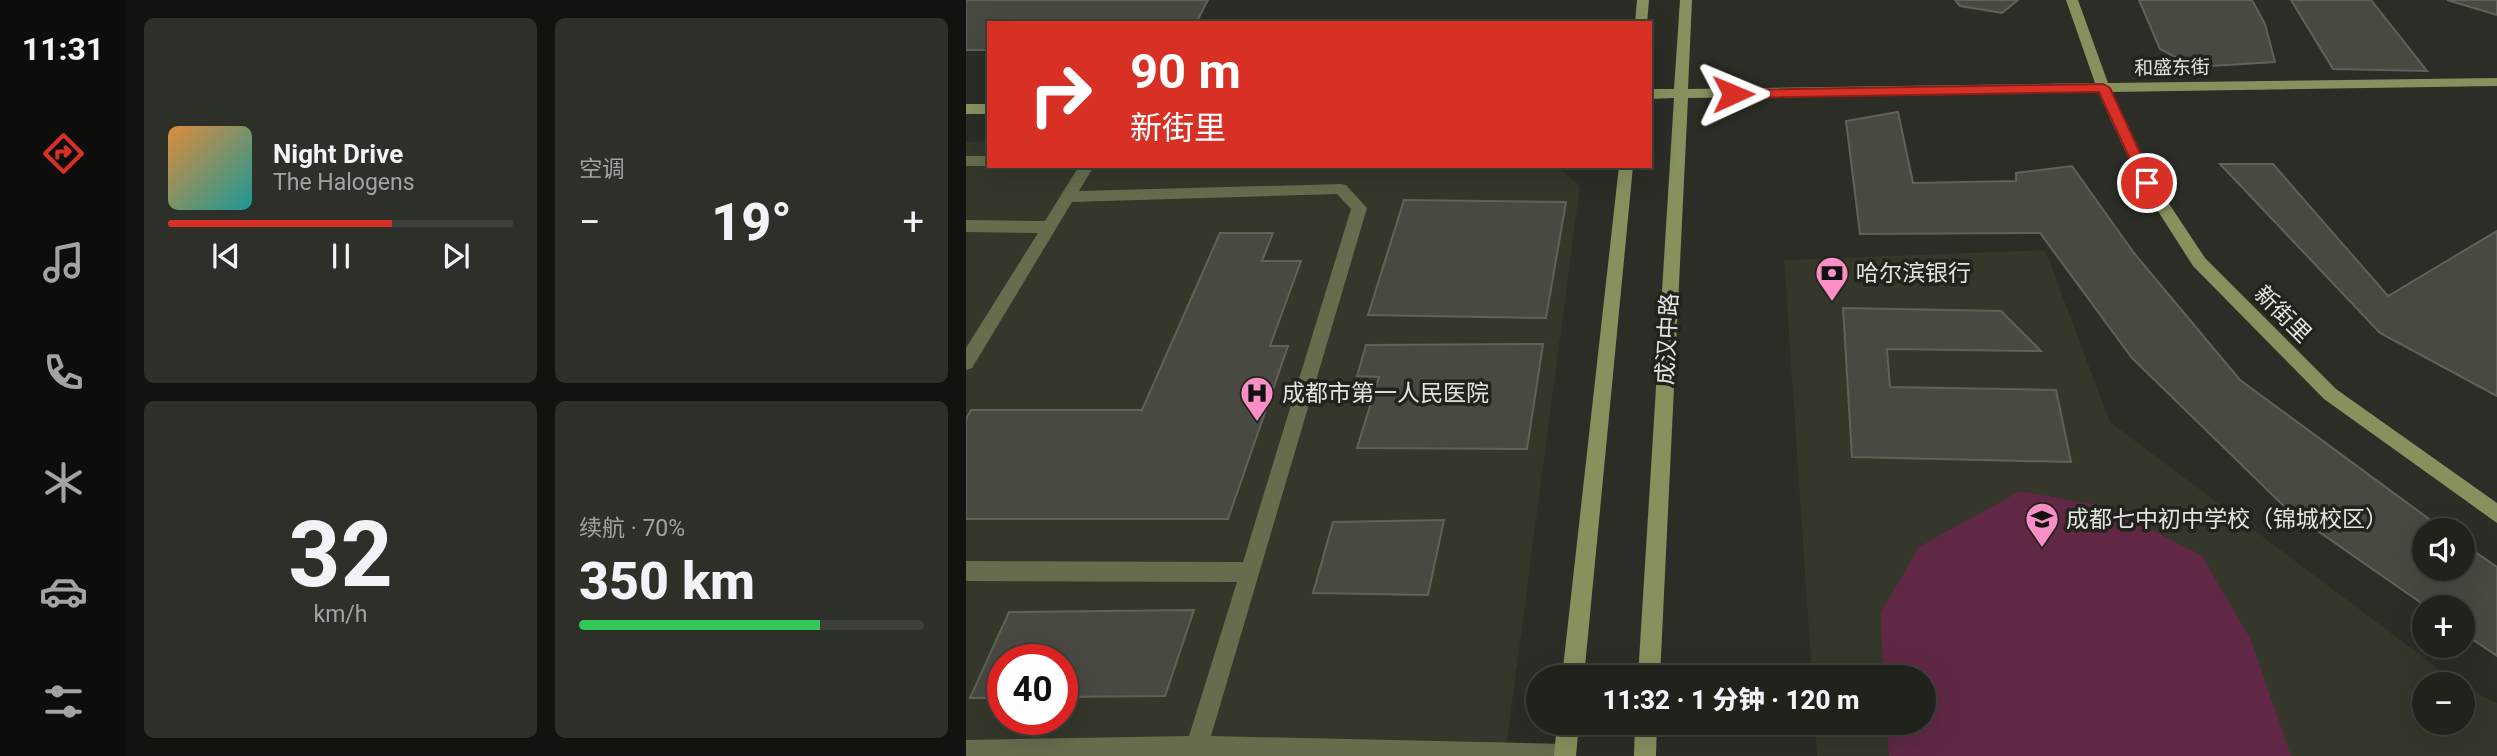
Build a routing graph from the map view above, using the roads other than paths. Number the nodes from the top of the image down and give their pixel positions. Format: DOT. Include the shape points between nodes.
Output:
graph roads {
  1 [pos="1643,0"];
  2 [pos="1686,0"];
  3 [pos="2072,0"];
  4 [pos="1641,21"];
  5 [pos="2497,82"];
  6 [pos="2103,88"];
  7 [pos="1652,94"];
  8 [pos="1680,94"];
  9 [pos="966,109"];
  10 [pos="987,109"];
  11 [pos="966,161"];
  12 [pos="987,161"];
  13 [pos="1086,168"];
  14 [pos="1626,168"];
  15 [pos="1068,197"];
  16 [pos="966,226"];
  17 [pos="1049,227"];
  18 [pos="966,363"];
  19 [pos="2497,514"];
  20 [pos="966,571"];
  21 [pos="1249,572"];
  22 [pos="1574,665"];
  23 [pos="1650,665"];
  24 [pos="1567,735"];
  25 [pos="1646,735"];
  26 [pos="1197,747"];
  27 [pos="966,751"];
  28 [pos="1565,756"];
  29 [pos="1645,756"];
  1 -- 4 [label="street"];
  2 -- 8 [label="street, 成汉中路"];
  3 -- 6 [label="street, 新街里"];
  5 -- 6 [label="street, 和盛东街"];
  6 -- 8 [label="street, 和盛东街"];
  6 -- 19 [label="street, 新街里" via="2147,183 2199,262 2330,394"];
  7 -- 8 [label="street, 和盛东街"];
  8 -- 23 [label="street, 成汉中路"];
  9 -- 10 [label="street"];
  11 -- 12 [label="street"];
  13 -- 15 [label="street"];
  14 -- 22 [label="street"];
  15 -- 17 [label="street"];
  15 -- 21 [label="street" via="1341,189 1359,208"];
  16 -- 17 [label="street"];
  17 -- 18 [label="street"];
  20 -- 21 [label="street"];
  21 -- 26 [label="street"];
  24 -- 28 [label="street"];
  25 -- 29 [label="street"];
  26 -- 27 [label="street"];
  26 -- 28 [label="street"];
}
